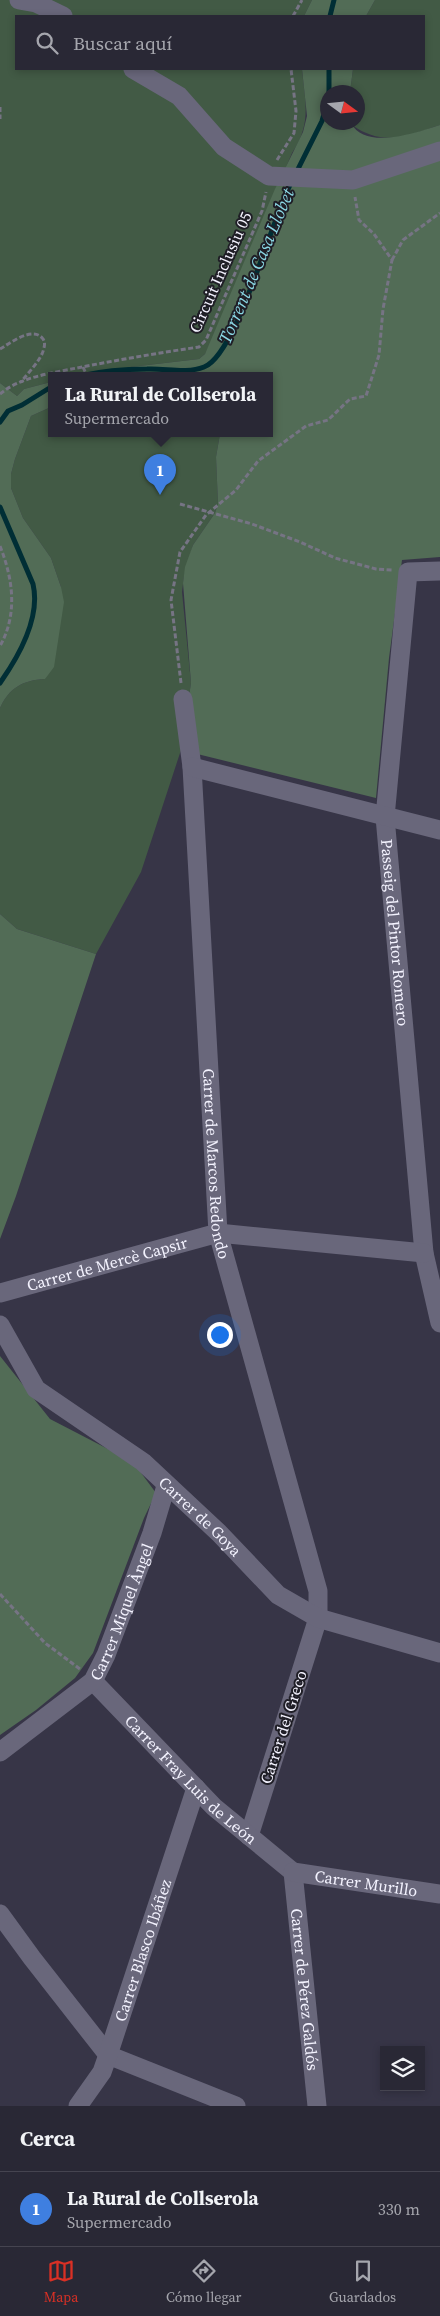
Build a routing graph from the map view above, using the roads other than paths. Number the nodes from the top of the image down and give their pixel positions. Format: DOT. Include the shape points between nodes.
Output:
graph roads {
  1 [pos="19,0"];
  2 [pos="61,15"];
  3 [pos="135,70"];
  4 [pos="440,151"];
  5 [pos="440,571"];
  6 [pos="183,699"];
  7 [pos="192,767"];
  8 [pos="385,817"];
  9 [pos="440,830"];
  10 [pos="218,1233"];
  11 [pos="430,1259"];
  12 [pos="0,1293"];
  13 [pos="440,1323"];
  14 [pos="0,1325"];
  15 [pos="166,1486"];
  16 [pos="318,1618"];
  17 [pos="440,1653"];
  18 [pos="93,1681"];
  19 [pos="0,1752"];
  20 [pos="196,1788"];
  21 [pos="249,1836"];
  22 [pos="293,1872"];
  23 [pos="440,1894"];
  24 [pos="0,1914"];
  25 [pos="108,2055"];
  26 [pos="78,2106"];
  27 [pos="236,2106"];
  28 [pos="317,2106"];
  1 -- 2 [label="street" via="36,3"];
  3 -- 4 [label="street" via="179,96 224,147 269,176 353,180"];
  5 -- 8 [label="street, Passeig del Pintor Romero" via="408,572"];
  6 -- 7 [label="street, Carrer de Marcos Redondo"];
  7 -- 8 [label="street"];
  7 -- 10 [label="street, Carrer de Marcos Redondo"];
  8 -- 9 [label="street"];
  8 -- 11 [label="street, Passeig del Pintor Romero"];
  10 -- 11 [label="street, Carrer de Mercè Capsir"];
  10 -- 12 [label="street, Carrer de Mercè Capsir"];
  10 -- 16 [label="street, Carrer de Marcos Redondo" via="318,1591"];
  11 -- 13 [label="street, Passeig del Pintor Romero"];
  14 -- 15 [label="street, Carrer de Goya" via="36,1389 143,1462"];
  15 -- 16 [label="street, Carrer de Goya" via="278,1594"];
  15 -- 18 [label="street, Carrer Miquel Àngel" via="152,1534"];
  16 -- 17 [label="street, Carrer de Goya"];
  16 -- 21 [label="street, Carrer del Greco"];
  18 -- 19 [label="street, Carrer Miquel Àngel"];
  18 -- 20 [label="street, Carrer Fray Luis de León"];
  20 -- 21 [label="street, Carrer Fray Luis de León"];
  20 -- 25 [label="street, Carrer Blasco Ibáñez"];
  21 -- 22 [label="street, Carrer Fray Luis de León"];
  22 -- 23 [label="street, Carrer Murillo"];
  22 -- 28 [label="street, Carrer de Pérez Galdós"];
  24 -- 25 [label="street"];
  25 -- 26 [label="street, Carrer Blasco Ibáñez" via="102,2072"];
  25 -- 27 [label="street"];
}
